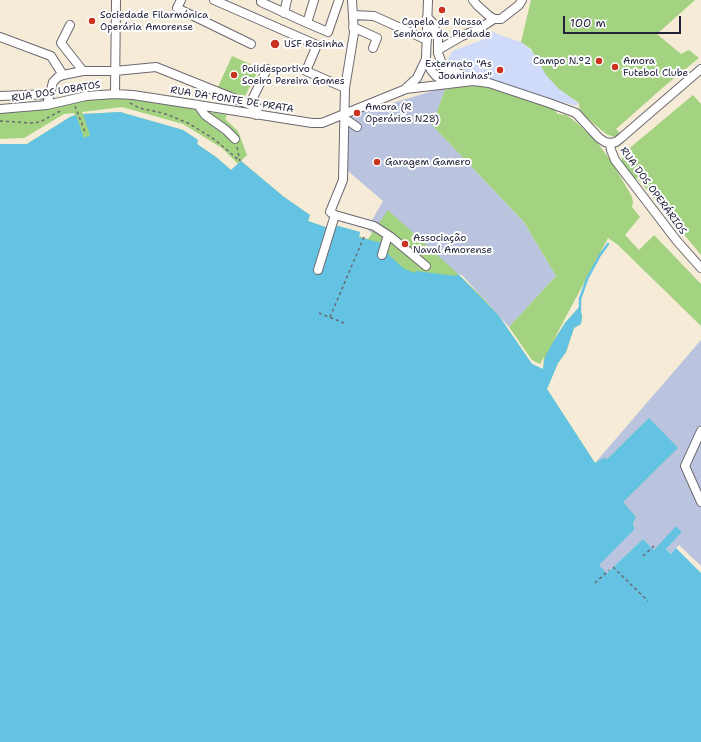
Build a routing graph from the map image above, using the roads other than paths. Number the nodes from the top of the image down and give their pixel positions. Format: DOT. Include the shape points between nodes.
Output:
graph roads {
  1 [pos="116,0"];
  2 [pos="181,0"];
  3 [pos="214,0"];
  4 [pos="261,0"];
  5 [pos="287,0"];
  6 [pos="314,0"];
  7 [pos="339,0"];
  8 [pos="352,0"];
  9 [pos="428,0"];
  10 [pos="522,0"];
  11 [pos="475,3"];
  12 [pos="284,13"];
  13 [pos="353,15"];
  14 [pos="428,17"];
  15 [pos="494,19"];
  16 [pos="307,23"];
  17 [pos="70,25"];
  18 [pos="353,27"];
  19 [pos="0,37"];
  20 [pos="427,40"];
  21 [pos="250,44"];
  22 [pos="373,48"];
  23 [pos="438,50"];
  24 [pos="426,59"];
  25 [pos="267,69"];
  26 [pos="701,69"];
  27 [pos="83,71"];
  28 [pos="115,71"];
  29 [pos="63,74"];
  30 [pos="473,81"];
  31 [pos="448,84"];
  32 [pos="345,88"];
  33 [pos="406,89"];
  34 [pos="50,94"];
  35 [pos="115,94"];
  36 [pos="0,96"];
  37 [pos="250,104"];
  38 [pos="47,105"];
  39 [pos="198,105"];
  40 [pos="0,109"];
  41 [pos="256,115"];
  42 [pos="344,116"];
  43 [pos="357,127"];
  44 [pos="235,139"];
  45 [pos="610,143"];
  46 [pos="334,215"];
  47 [pos="388,235"];
  48 [pos="382,255"];
  49 [pos="426,266"];
  50 [pos="701,268"];
  51 [pos="318,270"];
  52 [pos="701,431"];
  53 [pos="701,502"];
  1 -- 28 [label="street"];
  2 -- 21 [label="street" via="178,8"];
  3 -- 32 [label="street" via="317,45 306,71"];
  4 -- 12 [label="street" via="260,2"];
  5 -- 12 [label="street"];
  6 -- 16 [label="street"];
  7 -- 16 [label="street" via="328,32"];
  8 -- 13 [label="street"];
  9 -- 14 [label="street"];
  10 -- 15 [label="street" via="501,19"];
  11 -- 15 [label="street"];
  12 -- 16 [label="street"];
  13 -- 18 [label="street"];
  13 -- 20 [label="street" via="374,16"];
  14 -- 20 [label="street"];
  14 -- 23 [label="street" via="433,23 438,39"];
  15 -- 23 [label="street"];
  17 -- 27 [label="street" via="61,43"];
  18 -- 22 [label="street" via="377,38"];
  18 -- 32 [label="street"];
  19 -- 29 [label="street" via="51,56"];
  20 -- 24 [label="street"];
  23 -- 30 [label="street" via="444,69"];
  24 -- 31 [label="street" via="436,76"];
  24 -- 33 [label="street" via="417,78"];
  25 -- 37 [label="street"];
  26 -- 45 [label="street" via="621,138"];
  27 -- 28 [label="street"];
  27 -- 29 [label="street"];
  28 -- 35 [label="street"];
  28 -- 37 [label="street" via="156,67"];
  29 -- 34 [label="street" via="53,82"];
  30 -- 31 [label="street, RUA DOS OPERÁRIOS"];
  30 -- 45 [label="street, RUA DOS OPERÁRIOS" via="489,83 576,114 599,138"];
  31 -- 33 [label="street, RUA DOS OPERÁRIOS"];
  32 -- 42 [label="street"];
  33 -- 42 [label="street, RUA DOS OPERÁRIOS"];
  34 -- 36 [label="street, RUA DOS LOBATOS"];
  34 -- 38 [label="street"];
  35 -- 38 [label="street, RUA DOS LOBATOS" via="86,96"];
  35 -- 39 [label="street, RUA DA FONTE DE PRATA"];
  37 -- 41 [label="street" via="258,108"];
  38 -- 40 [label="street, RUA DOS LOBATOS"];
  39 -- 41 [label="street, RUA DA FONTE DE PRATA"];
  39 -- 44 [label="street" via="205,115"];
  41 -- 42 [label="street, RUA DA FONTE DE PRATA" via="312,123 322,123"];
  42 -- 43 [label="street"];
  42 -- 46 [label="street" via="343,180 330,212"];
  45 -- 50 [label="street, RUA DOS OPERÁRIOS" via="615,160"];
  46 -- 47 [label="street" via="376,226"];
  46 -- 51 [label="street"];
  47 -- 48 [label="street"];
  47 -- 49 [label="street"];
  52 -- 53 [label="street" via="685,466"];
}
